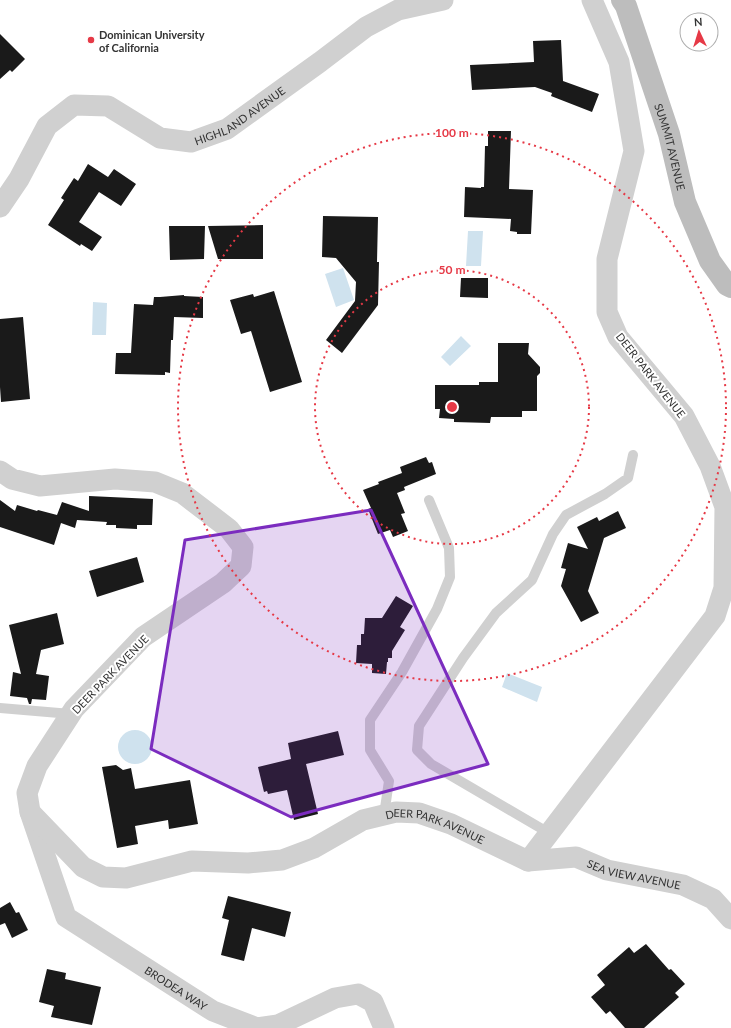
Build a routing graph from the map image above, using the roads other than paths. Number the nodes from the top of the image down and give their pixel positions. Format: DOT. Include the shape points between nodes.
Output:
graph roads {
  1 [pos="442,0"];
  2 [pos="592,0"];
  3 [pos="622,0"];
  4 [pos="0,207"];
  5 [pos="731,287"];
  6 [pos="633,455"];
  7 [pos="0,472"];
  8 [pos="429,500"];
  9 [pos="0,708"];
  10 [pos="71,714"];
  11 [pos="30,812"];
  12 [pos="384,815"];
  13 [pos="549,833"];
  14 [pos="528,860"];
  15 [pos="731,919"];
  16 [pos="384,1028"];
  1 -- 4 [label="street, HIGHLAND AVENUE" via="398,10 366,27 226,129 191,142 160,138 108,106 74,105 47,126 19,179"];
  2 -- 13 [label="street, DEER PARK AVENUE" via="619,62 634,151 607,259 607,312 618,337 684,416 710,466 725,506 724,588 715,616"];
  3 -- 5 [label="street, SUMMIT AVENUE" via="669,134 685,202 710,261"];
  6 -- 13 [label="lane" via="628,478 566,515 553,534 532,580 496,613 418,726 417,750 431,764"];
  7 -- 10 [label="street, DEER PARK AVENUE" via="12,479 40,486 115,479 155,482 182,493 229,529 243,547 241,566 223,583 143,637"];
  8 -- 12 [label="lane" via="449,548 450,577 437,609 402,672 370,720 370,750 389,781"];
  9 -- 10 [label="lane"];
  10 -- 11 [label="street, DEER PARK AVENUE" via="37,766 27,793"];
  11 -- 12 [label="street, DEER PARK AVENUE" via="83,867 103,877 126,878 192,861 248,863 282,860 314,848 363,820"];
  11 -- 16 [label="street, BRODEA WAY" via="66,917 213,1010 257,1028 278,1025 335,998 358,994 373,1002"];
  12 -- 14 [label="street, DEER PARK AVENUE" via="396,812 419,813 451,824"];
  13 -- 14 [label="street, DEER PARK AVENUE"];
  14 -- 15 [label="street, SEA VIEW AVENUE" via="576,856 607,870 684,885 713,899"];
}
